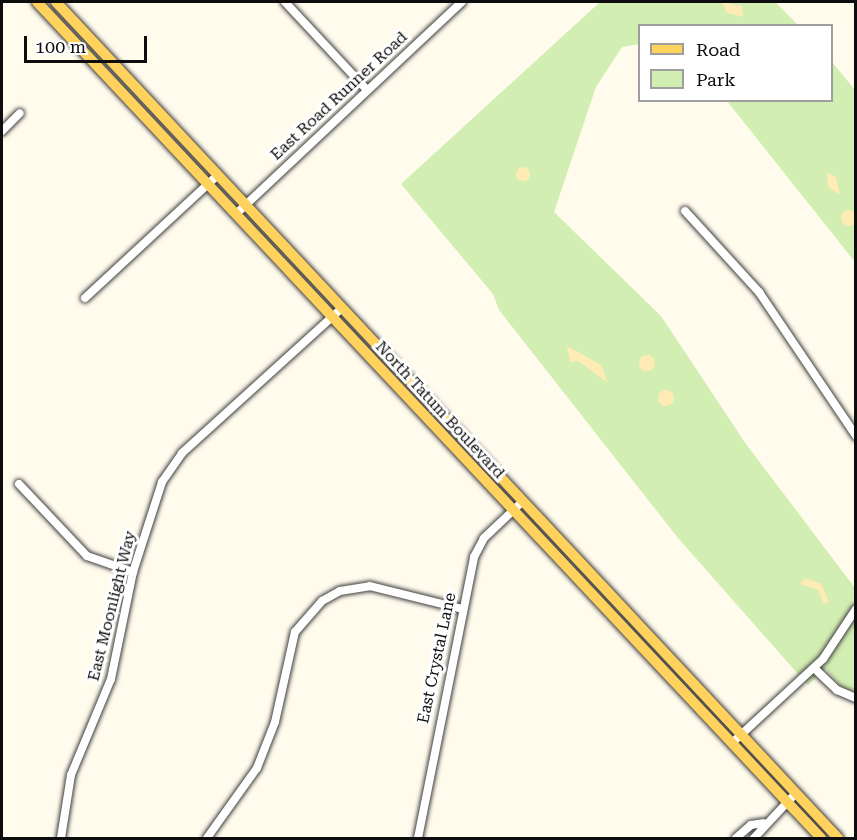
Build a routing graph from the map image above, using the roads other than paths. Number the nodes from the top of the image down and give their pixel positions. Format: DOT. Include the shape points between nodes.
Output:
graph roads {
  1 [pos="37,2"];
  2 [pos="56,2"];
  3 [pos="285,2"];
  4 [pos="462,2"];
  5 [pos="367,90"];
  6 [pos="20,114"];
  7 [pos="2,131"];
  8 [pos="218,175"];
  9 [pos="208,184"];
  10 [pos="245,204"];
  11 [pos="685,212"];
  12 [pos="236,214"];
  13 [pos="85,298"];
  14 [pos="342,308"];
  15 [pos="332,317"];
  16 [pos="855,436"];
  17 [pos="20,484"];
  18 [pos="523,501"];
  19 [pos="513,511"];
  20 [pos="133,572"];
  21 [pos="463,609"];
  22 [pos="855,609"];
  23 [pos="814,668"];
  24 [pos="855,698"];
  25 [pos="741,734"];
  26 [pos="732,743"];
  27 [pos="796,793"];
  28 [pos="786,801"];
  29 [pos="763,823"];
  30 [pos="61,838"];
  31 [pos="207,838"];
  32 [pos="418,838"];
  33 [pos="736,838"];
  34 [pos="754,838"];
  35 [pos="821,838"];
  36 [pos="838,838"];
  1 -- 9 [label="main road, North Tatum Boulevard"];
  2 -- 8 [label="main road, North Tatum Boulevard"];
  3 -- 5 [label="street"];
  4 -- 5 [label="street, East Road Runner Road"];
  5 -- 10 [label="street, East Road Runner Road"];
  6 -- 7 [label="street"];
  8 -- 9 [label="street"];
  8 -- 10 [label="main road, North Tatum Boulevard"];
  9 -- 12 [label="main road, North Tatum Boulevard"];
  9 -- 13 [label="street"];
  10 -- 12 [label="street, East Road Runner Road"];
  10 -- 14 [label="main road, North Tatum Boulevard"];
  11 -- 16 [label="street" via="759,292"];
  12 -- 15 [label="main road, North Tatum Boulevard"];
  14 -- 15 [label="street, East Moonlight Way"];
  14 -- 18 [label="main road, North Tatum Boulevard"];
  15 -- 19 [label="main road, North Tatum Boulevard"];
  15 -- 20 [label="street, East Moonlight Way" via="173,463 158,492"];
  17 -- 20 [label="street" via="87,556"];
  18 -- 19 [label="street, East Crystal Lane"];
  18 -- 25 [label="main road, North Tatum Boulevard"];
  19 -- 21 [label="street, East Crystal Lane" via="478,547"];
  19 -- 26 [label="main road, North Tatum Boulevard"];
  20 -- 30 [label="street, East Moonlight Way" via="111,679 75,763"];
  21 -- 31 [label="street" via="370,586 340,591 322,601 295,632 275,722 257,768"];
  21 -- 32 [label="street, East Crystal Lane"];
  22 -- 23 [label="street"];
  23 -- 24 [label="street" via="837,690"];
  23 -- 25 [label="street"];
  25 -- 26 [label="street"];
  25 -- 27 [label="main road, North Tatum Boulevard"];
  26 -- 28 [label="main road, North Tatum Boulevard"];
  27 -- 28 [label="street"];
  27 -- 36 [label="main road, North Tatum Boulevard"];
  28 -- 29 [label="street"];
  28 -- 35 [label="main road, North Tatum Boulevard"];
  29 -- 33 [label="street" via="751,825"];
  29 -- 34 [label="street"];
}
